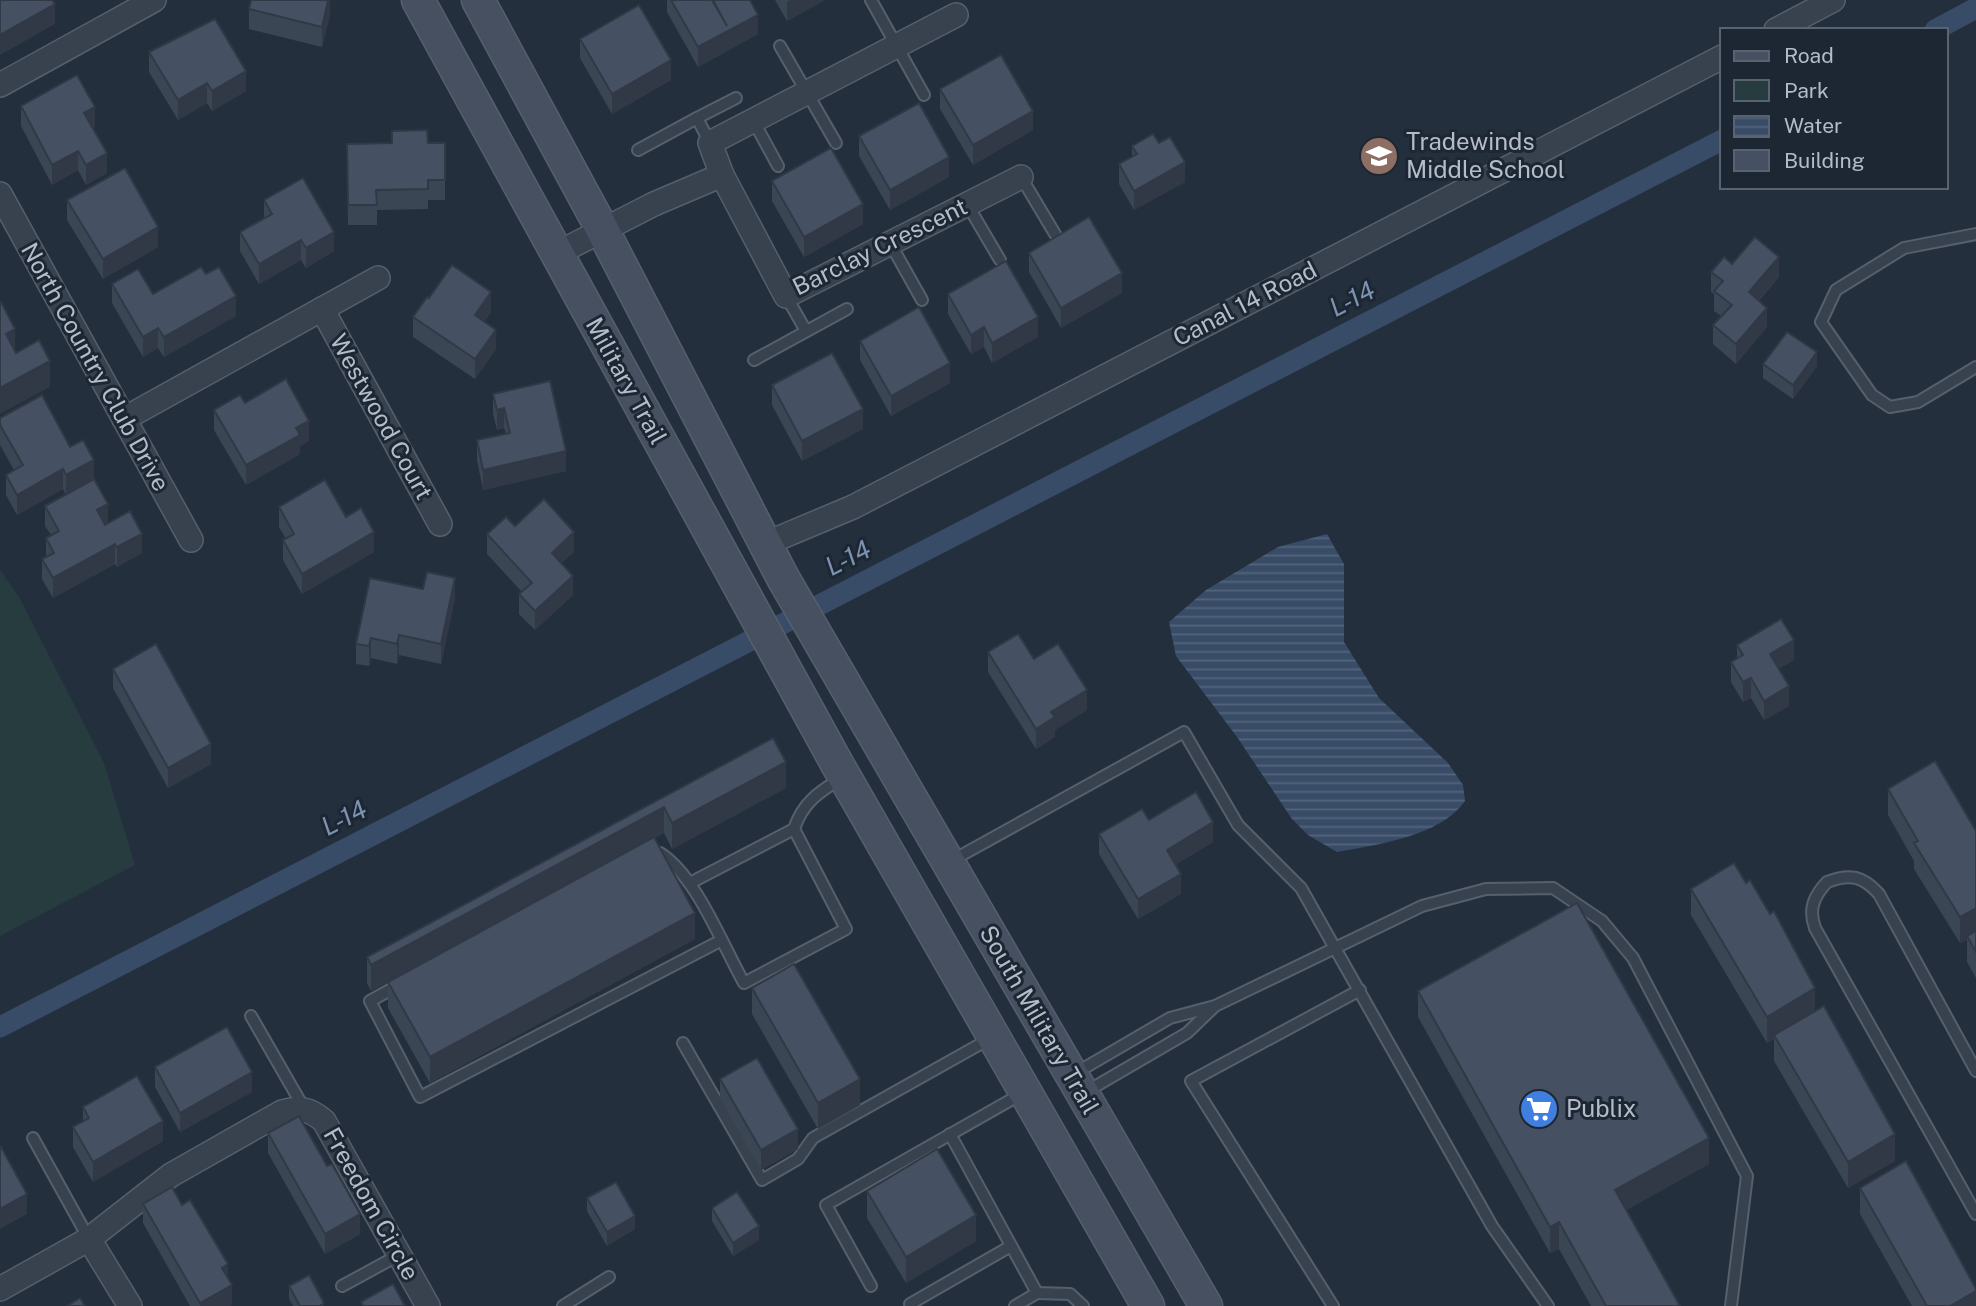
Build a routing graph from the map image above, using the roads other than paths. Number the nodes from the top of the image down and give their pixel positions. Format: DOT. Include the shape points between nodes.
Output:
graph roads {
  1 [pos="153,0"];
  2 [pos="418,0"];
  3 [pos="478,0"];
  4 [pos="871,0"];
  5 [pos="1833,0"];
  6 [pos="956,15"];
  7 [pos="1780,28"];
  8 [pos="780,46"];
  9 [pos="896,46"];
  10 [pos="1720,58"];
  11 [pos="0,85"];
  12 [pos="807,92"];
  13 [pos="924,95"];
  14 [pos="736,98"];
  15 [pos="697,118"];
  16 [pos="753,120"];
  17 [pos="710,142"];
  18 [pos="836,143"];
  19 [pos="638,150"];
  20 [pos="778,166"];
  21 [pos="722,175"];
  22 [pos="1021,177"];
  23 [pos="0,194"];
  24 [pos="967,204"];
  25 [pos="602,229"];
  26 [pos="1055,234"];
  27 [pos="1976,234"];
  28 [pos="890,243"];
  29 [pos="556,254"];
  30 [pos="1000,260"];
  31 [pos="378,278"];
  32 [pos="786,296"];
  33 [pos="922,300"];
  34 [pos="847,309"];
  35 [pos="322,310"];
  36 [pos="806,331"];
  37 [pos="754,360"];
  38 [pos="1976,367"];
  39 [pos="124,419"];
  40 [pos="440,524"];
  41 [pos="191,540"];
  42 [pos="765,544"];
  43 [pos="872,733"];
  44 [pos="840,769"];
  45 [pos="794,829"];
  46 [pos="639,861"];
  47 [pos="947,863"];
  48 [pos="690,883"];
  49 [pos="720,942"];
  50 [pos="1335,946"];
  51 [pos="406,982"];
  52 [pos="1360,990"];
  53 [pos="1215,1006"];
  54 [pos="251,1016"];
  55 [pos="683,1042"];
  56 [pos="998,1045"];
  57 [pos="1976,1071"];
  58 [pos="1077,1085"];
  59 [pos="1025,1091"];
  60 [pos="305,1110"];
  61 [pos="950,1135"];
  62 [pos="1052,1137"];
  63 [pos="33,1138"];
  64 [pos="1976,1213"];
  65 [pos="89,1238"];
  66 [pos="1011,1246"];
  67 [pos="399,1255"];
  68 [pos="609,1277"];
  69 [pos="342,1286"];
  70 [pos="871,1286"];
  71 [pos="0,1289"];
  72 [pos="1037,1293"];
  73 [pos="910,1304"];
  74 [pos="130,1306"];
  75 [pos="428,1306"];
  76 [pos="563,1306"];
  77 [pos="1015,1306"];
  78 [pos="1083,1306"];
  79 [pos="1148,1306"];
  80 [pos="1194,1306"];
  81 [pos="1206,1306"];
  82 [pos="1333,1306"];
  83 [pos="1548,1306"];
  84 [pos="1731,1306"];
  1 -- 11 [label="street"];
  2 -- 29 [label="main road, Military Trail"];
  3 -- 25 [label="main road, Military Trail"];
  4 -- 9 [label="lane"];
  5 -- 7 [label="street"];
  6 -- 9 [label="street"];
  8 -- 12 [label="lane"];
  9 -- 12 [label="street"];
  9 -- 13 [label="lane"];
  10 -- 42 [label="street, Canal 14 Road" via="853,507"];
  12 -- 16 [label="street"];
  12 -- 18 [label="lane"];
  14 -- 15 [label="lane"];
  15 -- 17 [label="lane"];
  15 -- 19 [label="lane"];
  16 -- 17 [label="street"];
  16 -- 20 [label="lane"];
  17 -- 21 [label="street, Barclay Crescent"];
  21 -- 25 [label="street"];
  21 -- 32 [label="street, Barclay Crescent"];
  22 -- 24 [label="street, Barclay Crescent"];
  22 -- 26 [label="lane"];
  23 -- 39 [label="street, North Country Club Drive"];
  24 -- 28 [label="street, Barclay Crescent"];
  24 -- 30 [label="lane"];
  25 -- 29 [label="street"];
  25 -- 42 [label="main road, Military Trail"];
  27 -- 38 [label="lane" via="1904,248 1836,289 1821,322 1872,394 1890,407 1917,402"];
  28 -- 32 [label="street, Barclay Crescent"];
  28 -- 33 [label="lane"];
  29 -- 44 [label="main road, Military Trail"];
  31 -- 35 [label="street, Westwood Court"];
  32 -- 36 [label="lane"];
  34 -- 36 [label="lane"];
  35 -- 39 [label="street, Westwood Court"];
  35 -- 40 [label="street, Westwood Court"];
  36 -- 37 [label="lane"];
  39 -- 41 [label="street, North Country Club Drive"];
  42 -- 43 [label="main road, Military Trail"];
  43 -- 47 [label="main road, South Military Trail"];
  44 -- 45 [label="lane" via="800,810"];
  44 -- 56 [label="main road, South Military Trail"];
  45 -- 48 [label="lane"];
  45 -- 49 [label="lane" via="846,929 744,983"];
  46 -- 48 [label="lane" via="660,853 674,862"];
  47 -- 50 [label="lane" via="1184,732 1238,825 1301,888"];
  47 -- 58 [label="main road, South Military Trail"];
  48 -- 49 [label="lane"];
  49 -- 51 [label="lane" via="420,1097 370,1001"];
  50 -- 52 [label="lane"];
  50 -- 53 [label="lane"];
  50 -- 84 [label="lane" via="1422,906 1486,889 1553,888 1602,921 1633,958 1747,1176"];
  52 -- 82 [label="lane" via="1191,1081"];
  52 -- 83 [label="lane" via="1492,1226"];
  53 -- 58 [label="lane" via="1187,1033"];
  53 -- 58 [label="lane" via="1170,1018"];
  54 -- 60 [label="lane"];
  55 -- 56 [label="lane" via="762,1180 798,1159 813,1138"];
  56 -- 58 [label="main road"];
  56 -- 59 [label="main road, South Military Trail"];
  57 -- 64 [label="lane" via="1879,894 1855,876 1827,882 1812,904 1815,928"];
  58 -- 81 [label="main road, South Military Trail"];
  59 -- 61 [label="lane"];
  59 -- 62 [label="main road, South Military Trail"];
  60 -- 65 [label="street, Freedom Circle" via="282,1112 171,1175"];
  60 -- 67 [label="street, Freedom Circle" via="324,1121"];
  61 -- 66 [label="lane"];
  61 -- 70 [label="lane" via="826,1205"];
  62 -- 79 [label="main road, South Military Trail"];
  62 -- 80 [label="main road" via="1069,1134 1091,1146 1159,1266"];
  63 -- 65 [label="lane"];
  65 -- 71 [label="street, Freedom Circle"];
  65 -- 74 [label="street"];
  66 -- 72 [label="lane"];
  66 -- 73 [label="lane"];
  67 -- 69 [label="lane"];
  67 -- 75 [label="street, Freedom Circle"];
  68 -- 76 [label="lane"];
  72 -- 77 [label="lane"];
  72 -- 78 [label="lane" via="1070,1294"];
}
